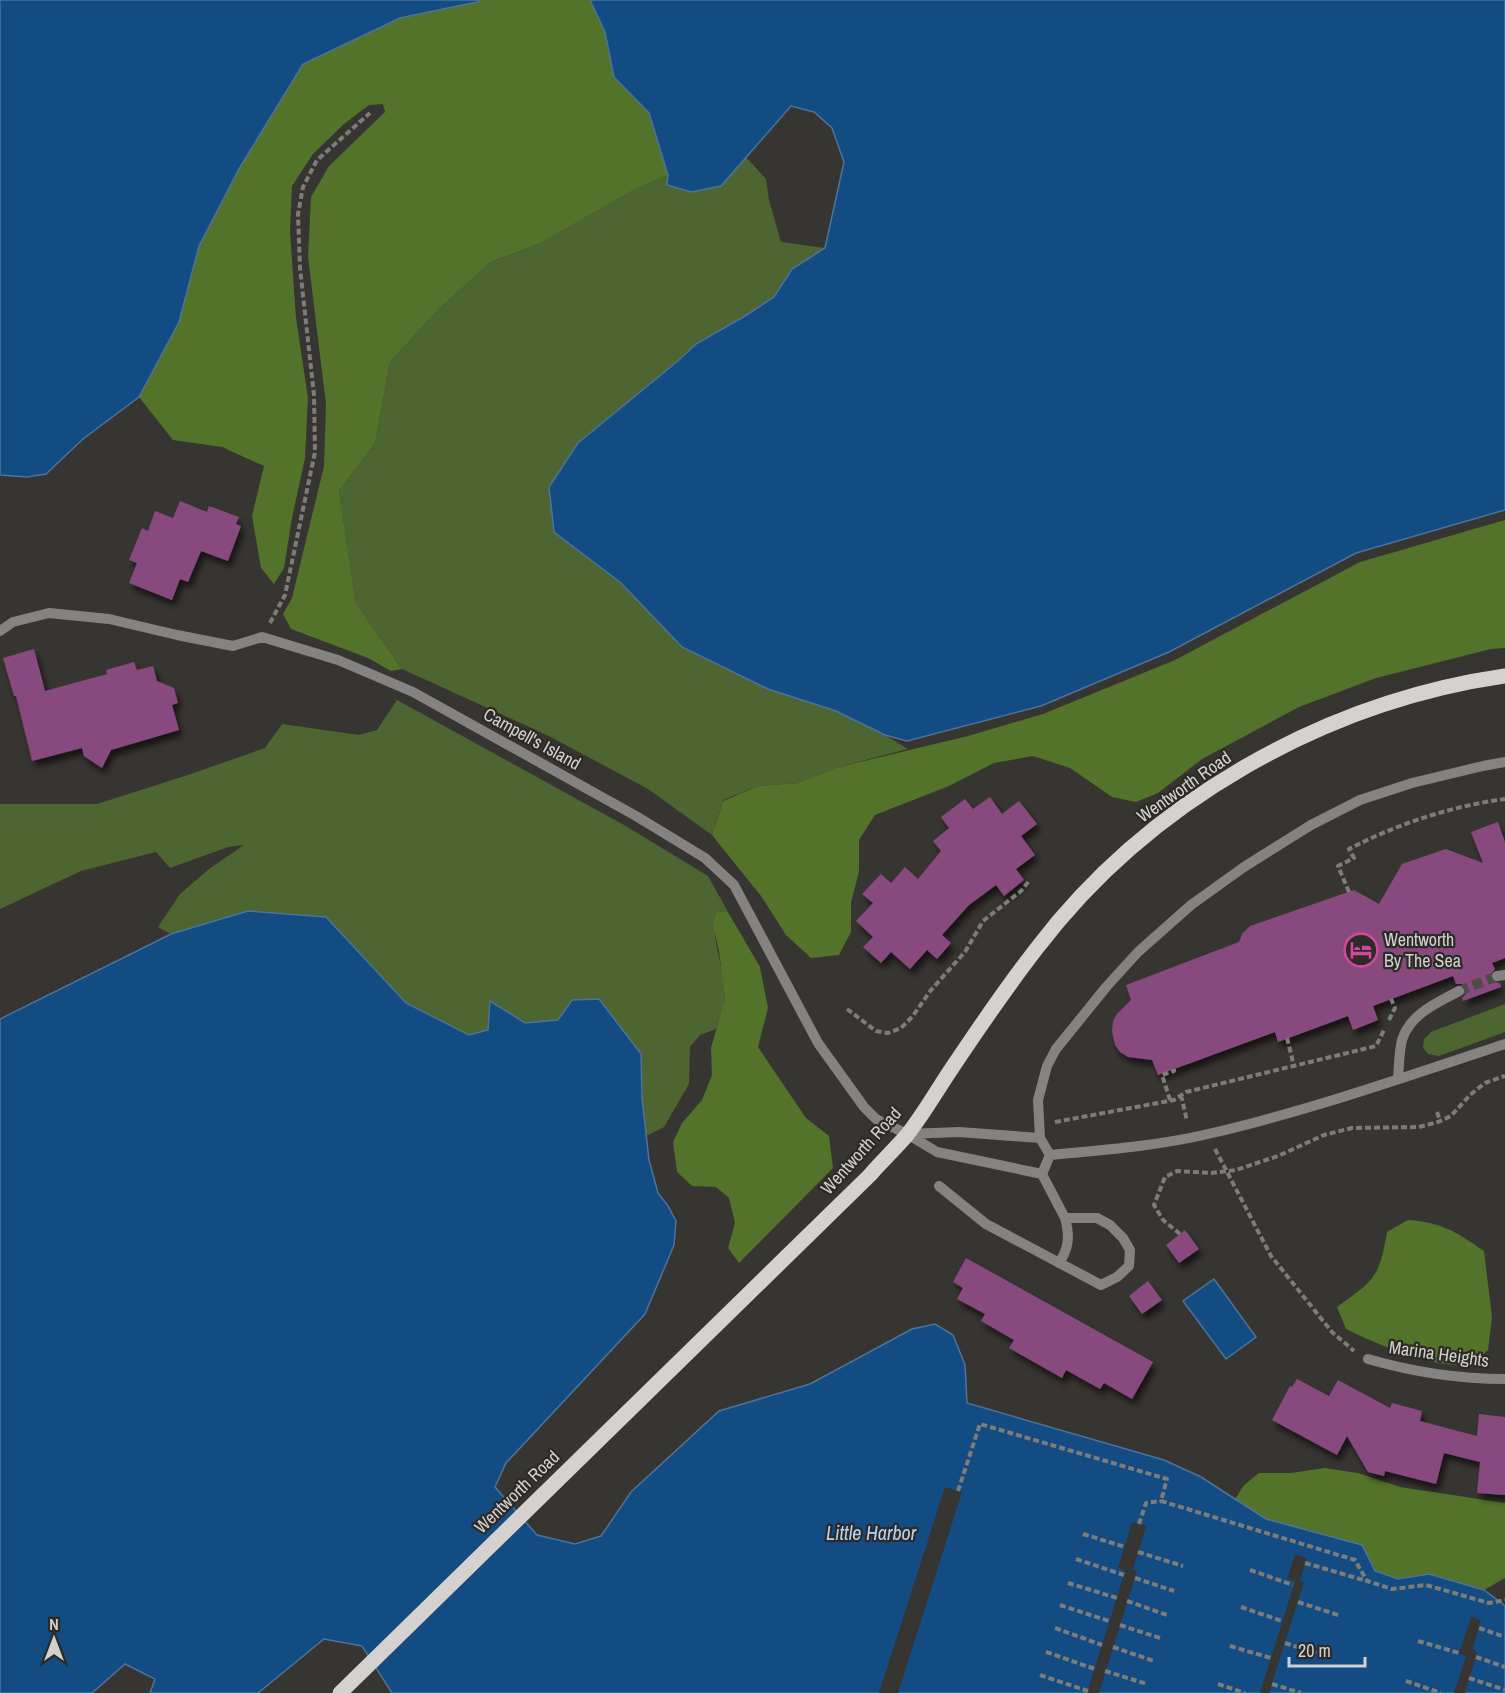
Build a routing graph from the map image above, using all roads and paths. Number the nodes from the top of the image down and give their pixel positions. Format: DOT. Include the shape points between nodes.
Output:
graph roads {
  1 [pos="370,113"];
  2 [pos="0,631"];
  3 [pos="262,637"];
  4 [pos="1505,676"];
  5 [pos="1505,762"];
  6 [pos="1505,799"];
  7 [pos="1029,881"];
  8 [pos="1348,892"];
  9 [pos="1459,991"];
  10 [pos="1391,999"];
  11 [pos="847,1009"];
  12 [pos="1287,1038"];
  13 [pos="1505,1044"];
  14 [pos="1294,1066"];
  15 [pos="1174,1069"];
  16 [pos="1505,1076"];
  17 [pos="1398,1078"];
  18 [pos="1181,1095"];
  19 [pos="1170,1100"];
  20 [pos="1437,1112"];
  21 [pos="1440,1121"];
  22 [pos="1040,1125"];
  23 [pos="907,1134"];
  24 [pos="1207,1134"];
  25 [pos="1190,1137"];
  26 [pos="1040,1138"];
  27 [pos="1050,1155"];
  28 [pos="1227,1172"];
  29 [pos="1042,1174"];
  30 [pos="939,1186"];
  31 [pos="1065,1218"];
  32 [pos="1180,1234"];
  33 [pos="1059,1263"];
  34 [pos="1368,1359"];
  35 [pos="1505,1379"];
  36 [pos="958,1491"];
  37 [pos="1161,1501"];
  38 [pos="1140,1524"];
  39 [pos="1083,1534"];
  40 [pos="1125,1547"];
  41 [pos="1138,1552"];
  42 [pos="1076,1559"];
  43 [pos="1305,1563"];
  44 [pos="1183,1566"];
  45 [pos="1250,1570"];
  46 [pos="1124,1575"];
  47 [pos="1135,1578"];
  48 [pos="1367,1581"];
  49 [pos="1068,1583"];
  50 [pos="1293,1585"];
  51 [pos="1174,1591"];
  52 [pos="1117,1598"];
  53 [pos="1505,1600"];
  54 [pos="1127,1601"];
  55 [pos="1298,1602"];
  56 [pos="1060,1605"];
  57 [pos="1241,1607"];
  58 [pos="1167,1614"];
  59 [pos="1338,1615"];
  60 [pos="1109,1621"];
  61 [pos="1282,1621"];
  62 [pos="1120,1625"];
  63 [pos="1055,1628"];
  64 [pos="1479,1628"];
  65 [pos="1505,1637"];
  66 [pos="1160,1638"];
  67 [pos="1418,1641"];
  68 [pos="1285,1643"];
  69 [pos="1102,1644"];
  70 [pos="1230,1646"];
  71 [pos="1113,1647"];
  72 [pos="1046,1652"];
  73 [pos="1459,1653"];
  74 [pos="1325,1656"];
  75 [pos="1476,1657"];
  76 [pos="1271,1658"];
  77 [pos="1154,1661"];
  78 [pos="1505,1667"];
  79 [pos="1095,1669"];
  80 [pos="1105,1671"];
  81 [pos="1040,1675"];
  82 [pos="1469,1678"];
  83 [pos="1406,1681"];
  84 [pos="1147,1684"];
  85 [pos="1218,1684"];
  86 [pos="1272,1684"];
  87 [pos="1088,1690"];
  88 [pos="1505,1690"];
  89 [pos="342,1692"];
  90 [pos="1245,1693"];
  91 [pos="1301,1693"];
  92 [pos="1442,1693"];
  1 -- 3 [label="path" via="317,160 303,187 298,214 300,267 314,395 315,452 285,595"];
  2 -- 3 [label="street" via="13,622 49,613 109,618 233,646"];
  3 -- 23 [label="street, Campell's Island" via="338,660 412,692 705,858 734,885 828,1058 876,1119"];
  4 -- 23 [label="main road, Wentworth Road" via="1429,692 1317,730 1263,757 1163,822 1076,901 1038,946"];
  5 -- 22 [label="street" via="1412,783 1360,800 1311,825 1191,905 1138,952 1056,1049 1041,1083"];
  6 -- 8 [label="path" via="1415,821 1350,849 1354,858 1338,866"];
  7 -- 11 [label="path" via="983,921 965,952 901,1028 888,1033 876,1031"];
  9 -- 17 [label="street" via="1423,1011 1410,1026 1402,1040"];
  10 -- 14 [label="path" via="1395,1008 1376,1046"];
  12 -- 14 [label="path"];
  13 -- 17 [label="street"];
  14 -- 18 [label="path"];
  15 -- 19 [label="path" via="1162,1075"];
  16 -- 21 [label="path" via="1485,1083 1451,1116"];
  17 -- 24 [label="street"];
  18 -- 19 [label="path"];
  18 -- 25 [label="path"];
  19 -- 22 [label="path"];
  20 -- 21 [label="path"];
  21 -- 28 [label="path" via="1419,1127 1352,1128"];
  22 -- 26 [label="street"];
  23 -- 26 [label="street" via="959,1132"];
  23 -- 29 [label="street, Campell's Island" via="937,1152"];
  23 -- 89 [label="main road, Wentworth Road" via="830,1215"];
  24 -- 25 [label="street"];
  24 -- 28 [label="path"];
  25 -- 27 [label="street"];
  26 -- 27 [label="street"];
  27 -- 29 [label="street"];
  28 -- 32 [label="path" via="1177,1171 1165,1176 1154,1205 1163,1220"];
  28 -- 34 [label="path" via="1271,1256 1332,1332"];
  29 -- 31 [label="street"];
  30 -- 33 [label="street" via="986,1224"];
  31 -- 33 [label="street" via="1069,1239"];
  31 -- 33 [label="street" via="1097,1218 1110,1225 1130,1250 1129,1266 1101,1285"];
  34 -- 35 [label="street, Marina Heights" via="1447,1376"];
  36 -- 37 [label="path" via="980,1424 1167,1479"];
  37 -- 38 [label="path" via="1146,1503"];
  37 -- 48 [label="path" via="1355,1560"];
  39 -- 40 [label="path"];
  41 -- 44 [label="path"];
  42 -- 46 [label="path"];
  43 -- 48 [label="path"];
  45 -- 50 [label="path"];
  47 -- 51 [label="path"];
  48 -- 53 [label="path" via="1392,1589 1426,1585 1489,1603"];
  49 -- 52 [label="path"];
  54 -- 58 [label="path"];
  55 -- 59 [label="path"];
  56 -- 60 [label="path"];
  57 -- 61 [label="path"];
  62 -- 66 [label="path"];
  63 -- 69 [label="path"];
  64 -- 65 [label="path"];
  67 -- 73 [label="path"];
  68 -- 74 [label="path"];
  70 -- 76 [label="path"];
  71 -- 77 [label="path"];
  72 -- 79 [label="path"];
  75 -- 78 [label="path"];
  80 -- 84 [label="path"];
  81 -- 87 [label="path"];
  82 -- 88 [label="path"];
  83 -- 92 [label="path"];
  85 -- 90 [label="path"];
  86 -- 91 [label="path"];
}
